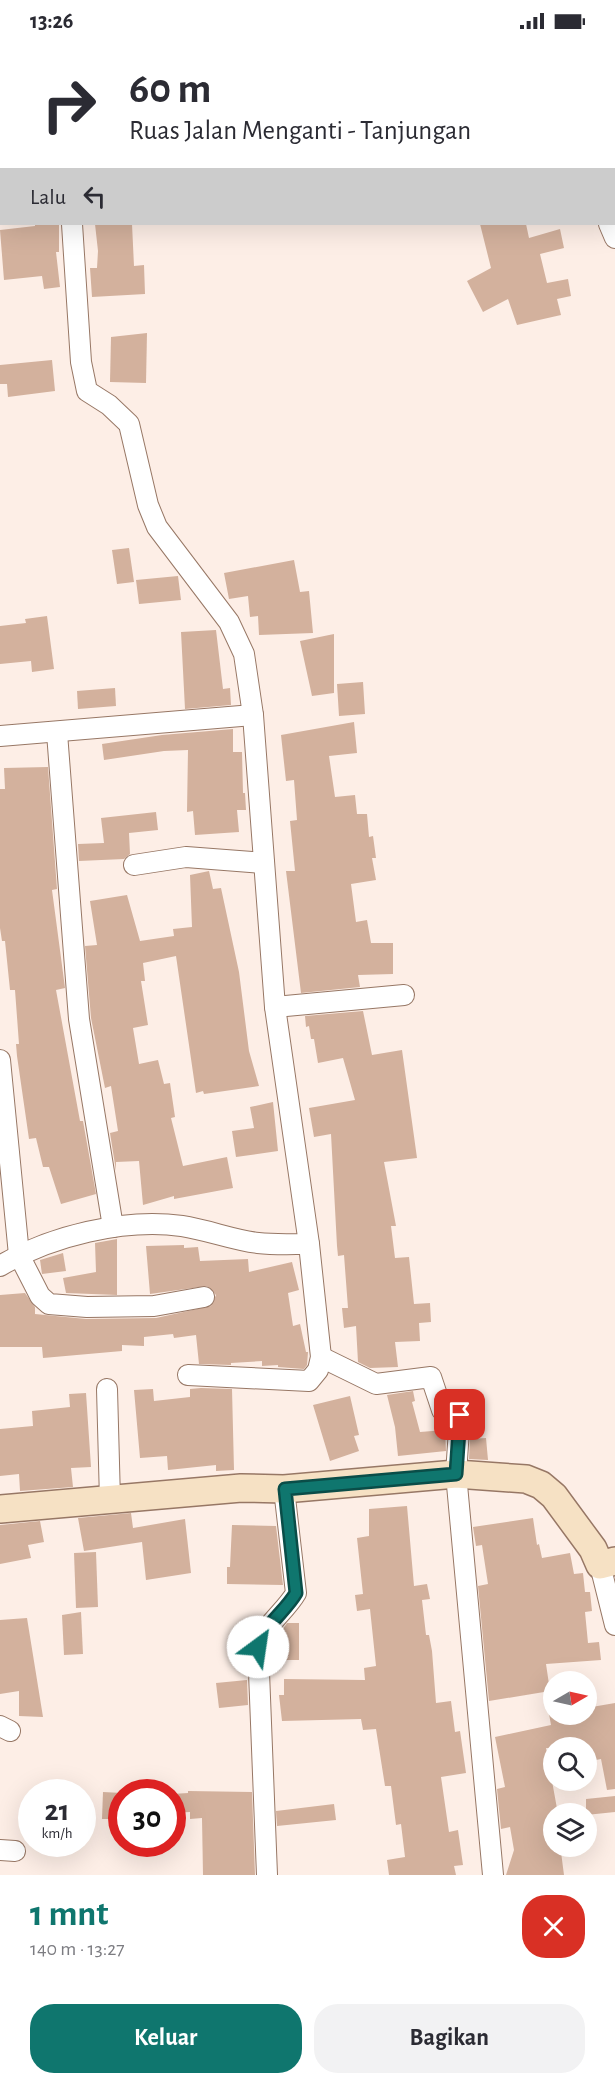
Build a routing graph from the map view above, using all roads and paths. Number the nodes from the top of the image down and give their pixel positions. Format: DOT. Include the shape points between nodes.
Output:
graph roads {
  1 [pos="72,225"];
  2 [pos="253,715"];
  3 [pos="57,733"];
  4 [pos="0,736"];
  5 [pos="264,863"];
  6 [pos="134,865"];
  7 [pos="404,995"];
  8 [pos="275,1007"];
  9 [pos="0,1060"];
  10 [pos="113,1227"];
  11 [pos="309,1244"];
  12 [pos="18,1255"];
  13 [pos="0,1266"];
  14 [pos="204,1297"];
  15 [pos="321,1358"];
  16 [pos="188,1374"];
  17 [pos="106,1389"];
  18 [pos="456,1474"];
  19 [pos="285,1489"];
  20 [pos="110,1500"];
  21 [pos="0,1509"];
  22 [pos="608,1563"];
  23 [pos="615,1625"];
  24 [pos="267,1875"];
  25 [pos="493,1875"];
  1 -- 2 [label="street" via="81,362 87,391 129,424 157,527 238,638"];
  2 -- 3 [label="street"];
  2 -- 5 [label="street"];
  3 -- 4 [label="street"];
  3 -- 10 [label="street" via="79,1019"];
  5 -- 6 [label="street" via="186,857"];
  5 -- 8 [label="street"];
  7 -- 8 [label="street"];
  8 -- 11 [label="street"];
  9 -- 12 [label="street"];
  10 -- 11 [label="street" via="147,1222 257,1243"];
  10 -- 12 [label="street"];
  11 -- 15 [label="street"];
  12 -- 13 [label="street"];
  12 -- 14 [label="street" via="40,1296 49,1304 154,1306"];
  15 -- 16 [label="street" via="309,1381"];
  15 -- 18 [label="street" via="376,1384 431,1377 442,1410 460,1415"];
  17 -- 20 [label="street"];
  18 -- 19 [label="main road"];
  18 -- 22 [label="main road" via="526,1479 541,1485"];
  18 -- 25 [label="street"];
  19 -- 20 [label="main road" via="241,1488"];
  19 -- 24 [label="street" via="296,1593 261,1635 258,1647"];
  20 -- 21 [label="main road"];
  22 -- 23 [label="street"];
}
